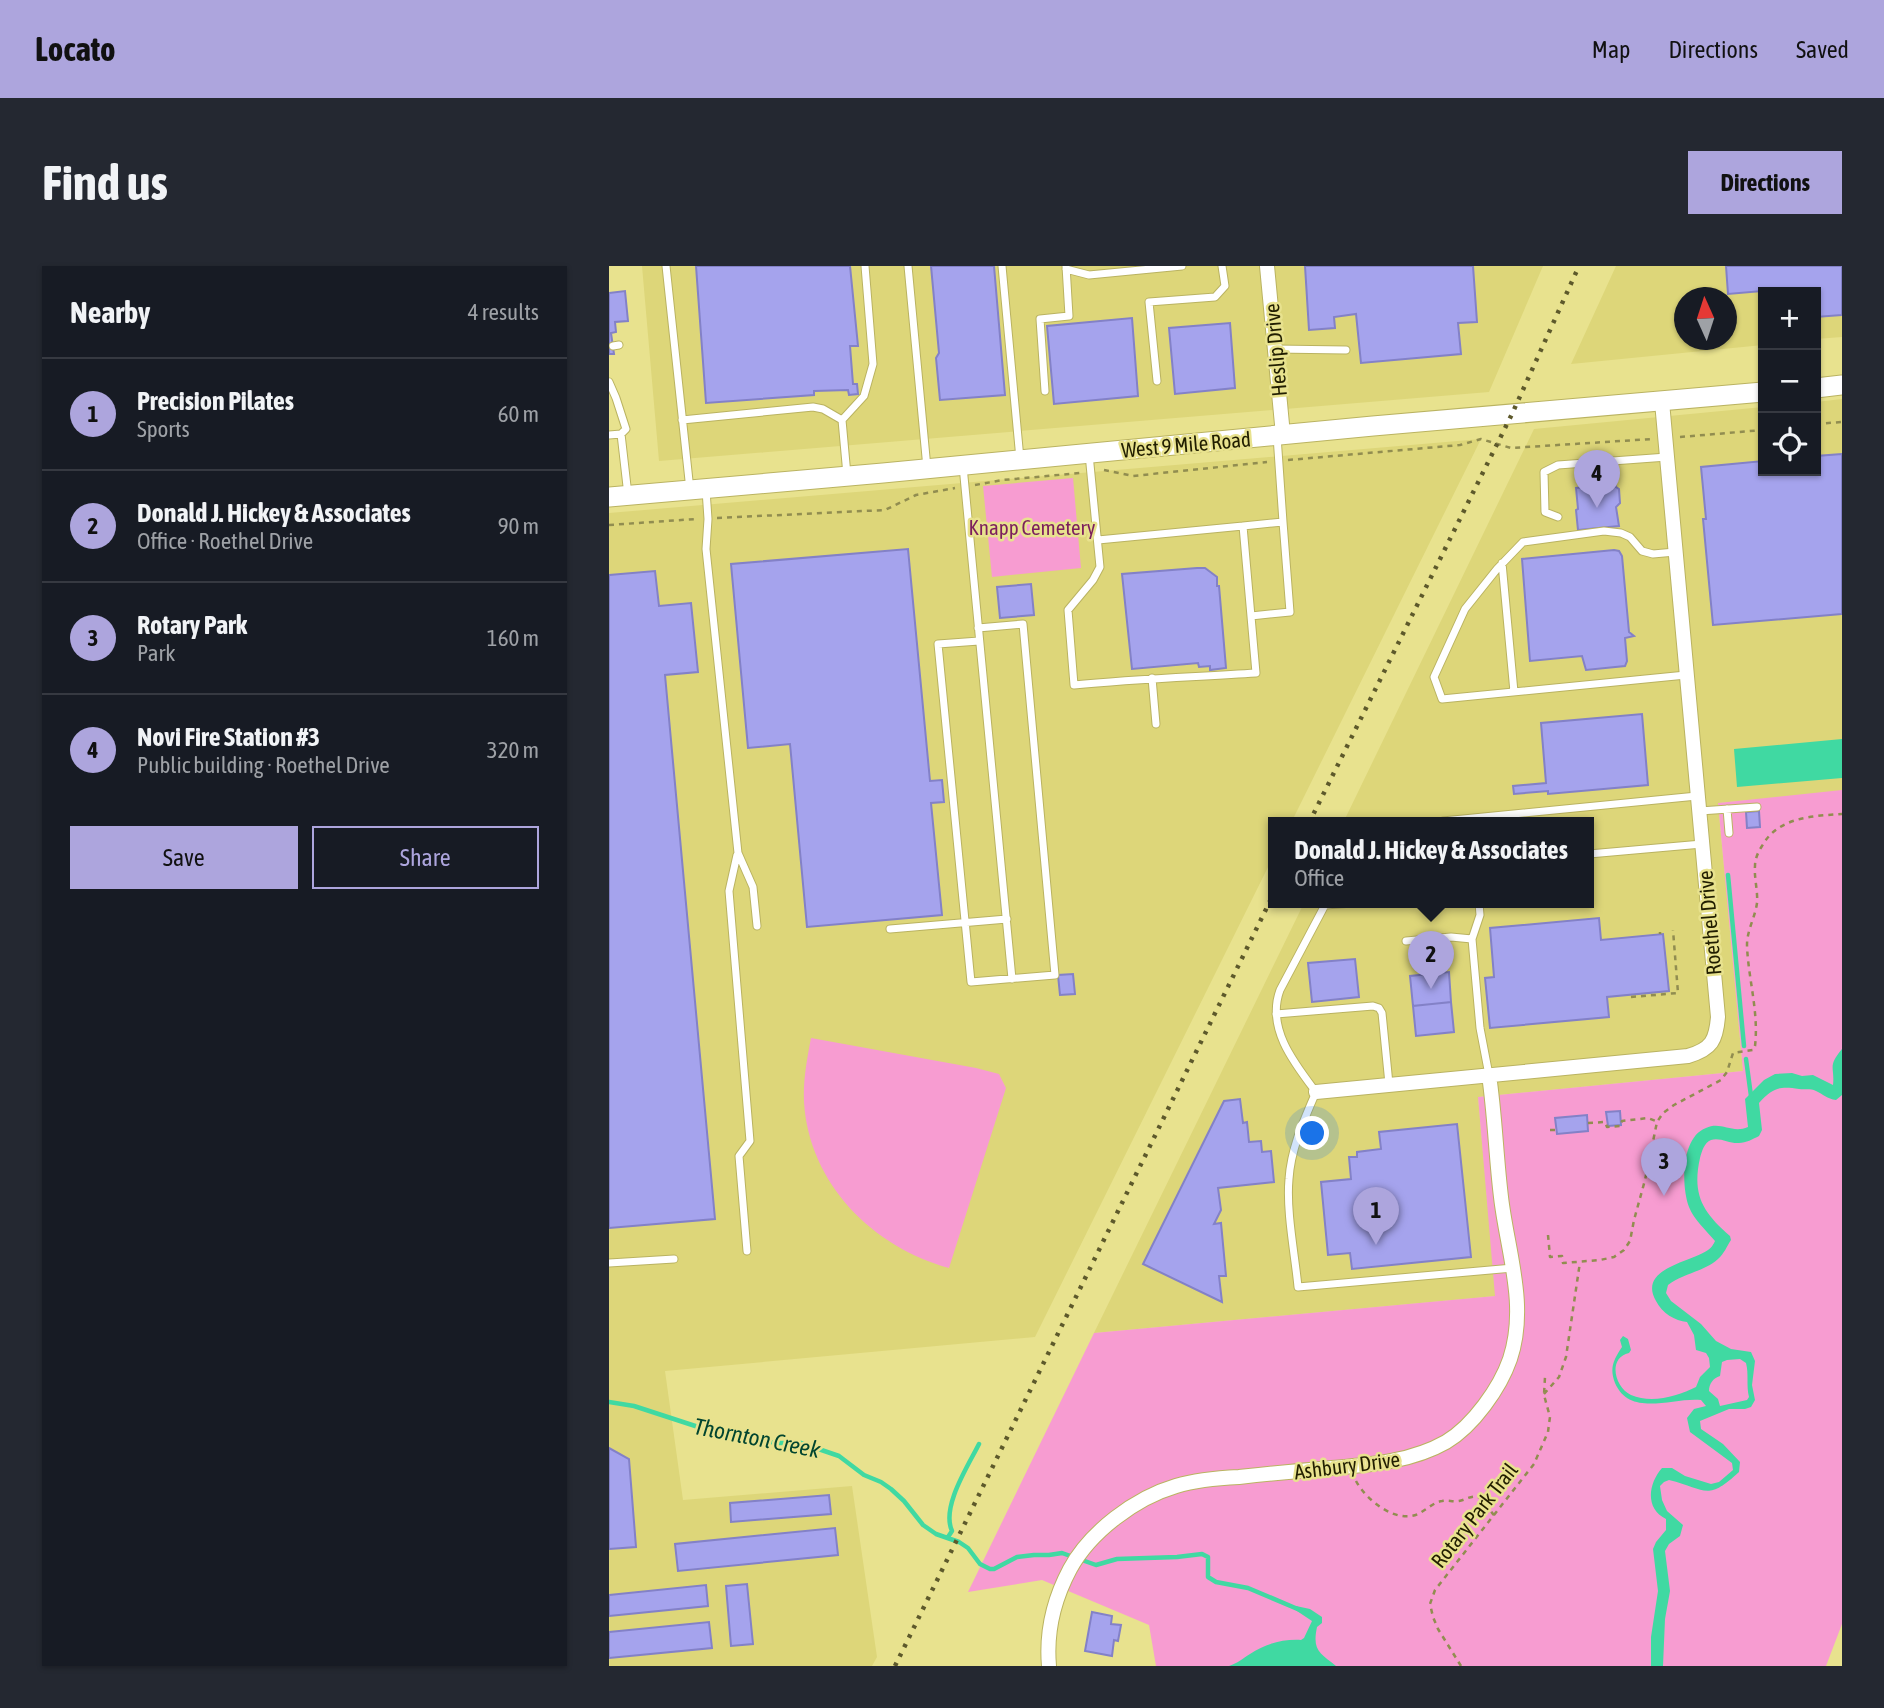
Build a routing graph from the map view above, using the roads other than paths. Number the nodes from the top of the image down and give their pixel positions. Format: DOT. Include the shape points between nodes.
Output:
graph roads {
  1 [pos="666,266"];
  2 [pos="865,266"];
  3 [pos="908,266"];
  4 [pos="1002,266"];
  5 [pos="1182,266"];
  6 [pos="1223,266"];
  7 [pos="1268,266"];
  8 [pos="1066,267"];
  9 [pos="1275,349"];
  10 [pos="1346,350"];
  11 [pos="1157,381"];
  12 [pos="609,382"];
  13 [pos="1842,385"];
  14 [pos="1821,387"];
  15 [pos="1045,391"];
  16 [pos="1758,392"];
  17 [pos="1662,402"];
  18 [pos="682,420"];
  19 [pos="842,420"];
  20 [pos="621,434"];
  21 [pos="609,435"];
  22 [pos="1280,435"];
  23 [pos="1667,457"];
  24 [pos="1020,460"];
  25 [pos="1090,462"];
  26 [pos="963,466"];
  27 [pos="927,469"];
  28 [pos="847,476"];
  29 [pos="698,490"];
  30 [pos="618,497"];
  31 [pos="1558,517"];
  32 [pos="1283,522"];
  33 [pos="1243,526"];
  34 [pos="1098,540"];
  35 [pos="1675,552"];
  36 [pos="1502,563"];
  37 [pos="1251,616"];
  38 [pos="978,628"];
  39 [pos="979,640"];
  40 [pos="1686,675"];
  41 [pos="1152,678"];
  42 [pos="1514,692"];
  43 [pos="1156,723"];
  44 [pos="1698,804"];
  45 [pos="1758,807"];
  46 [pos="1727,809"];
  47 [pos="1503,817"];
  48 [pos="1729,833"];
  49 [pos="1702,844"];
  50 [pos="738,853"];
  51 [pos="1594,853"];
  52 [pos="1323,908"];
  53 [pos="1479,908"];
  54 [pos="1007,919"];
  55 [pos="965,923"];
  56 [pos="757,926"];
  57 [pos="890,929"];
  58 [pos="1472,939"];
  59 [pos="1406,941"];
  60 [pos="1012,979"];
  61 [pos="1276,1014"];
  62 [pos="1489,1075"];
  63 [pos="1389,1085"];
  64 [pos="1316,1092"];
  65 [pos="747,1251"];
  66 [pos="674,1259"];
  67 [pos="609,1263"];
  68 [pos="1513,1268"];
  69 [pos="1048,1666"];
  1 -- 18 [label="lane"];
  2 -- 19 [label="lane" via="873,365 864,396"];
  3 -- 27 [label="lane"];
  4 -- 24 [label="lane"];
  5 -- 8 [label="lane" via="1089,275"];
  6 -- 11 [label="lane" via="1225,286 1215,297 1149,302"];
  7 -- 9 [label="street, Heslip Drive"];
  8 -- 15 [label="lane" via="1069,316 1040,319"];
  9 -- 10 [label="lane"];
  9 -- 22 [label="street, Heslip Drive"];
  12 -- 20 [label="lane" via="626,429"];
  13 -- 14 [label="street"];
  16 -- 17 [label="street, West 9 Mile Road"];
  17 -- 22 [label="street, West 9 Mile Road"];
  17 -- 23 [label="street, Roethel Drive"];
  18 -- 19 [label="lane" via="813,407"];
  18 -- 29 [label="lane"];
  19 -- 28 [label="lane"];
  20 -- 21 [label="lane"];
  20 -- 30 [label="lane"];
  22 -- 25 [label="street, West 9 Mile Road"];
  22 -- 32 [label="lane"];
  23 -- 31 [label="lane" via="1558,465 1544,472 1545,512"];
  23 -- 35 [label="street, Roethel Drive"];
  24 -- 25 [label="street, West 9 Mile Road"];
  24 -- 26 [label="street, West 9 Mile Road"];
  25 -- 34 [label="lane"];
  26 -- 27 [label="street, West 9 Mile Road"];
  26 -- 38 [label="lane"];
  27 -- 28 [label="street, West 9 Mile Road"];
  28 -- 29 [label="street, West 9 Mile Road"];
  29 -- 30 [label="street, West 9 Mile Road"];
  29 -- 50 [label="lane" via="708,519 706,549"];
  32 -- 33 [label="lane"];
  32 -- 37 [label="lane" via="1290,612"];
  33 -- 34 [label="lane"];
  33 -- 37 [label="lane"];
  34 -- 41 [label="lane" via="1098,571 1068,610 1074,685"];
  35 -- 36 [label="lane" via="1642,551 1630,537 1604,531 1523,542"];
  35 -- 40 [label="street, Roethel Drive"];
  36 -- 42 [label="lane"];
  36 -- 42 [label="lane" via="1465,609 1434,677 1442,699"];
  37 -- 41 [label="lane" via="1256,673"];
  38 -- 39 [label="lane"];
  38 -- 60 [label="lane" via="1023,624 1055,975"];
  39 -- 54 [label="lane"];
  39 -- 55 [label="lane" via="938,644"];
  40 -- 42 [label="lane"];
  40 -- 44 [label="street, Roethel Drive"];
  41 -- 43 [label="lane"];
  44 -- 46 [label="lane"];
  44 -- 47 [label="lane"];
  44 -- 49 [label="street, Roethel Drive"];
  45 -- 46 [label="lane"];
  46 -- 48 [label="lane"];
  49 -- 51 [label="lane"];
  49 -- 62 [label="street, Roethel Drive" via="1718,1017 1711,1045 1688,1056"];
  50 -- 56 [label="lane" via="753,887"];
  50 -- 65 [label="lane" via="729,891 750,1141 739,1156"];
  52 -- 61 [label="lane" via="1280,990"];
  53 -- 58 [label="lane"];
  54 -- 55 [label="lane"];
  54 -- 60 [label="lane"];
  55 -- 57 [label="lane"];
  55 -- 60 [label="lane" via="971,982"];
  58 -- 59 [label="lane"];
  58 -- 62 [label="lane"];
  61 -- 63 [label="lane" via="1379,1007"];
  61 -- 64 [label="lane" via="1290,1058"];
  62 -- 63 [label="street, Roethel Drive"];
  62 -- 68 [label="street, Ashbury Drive"];
  63 -- 64 [label="street, Roethel Drive"];
  64 -- 68 [label="lane" via="1298,1133 1289,1181 1298,1287"];
  66 -- 67 [label="lane"];
  68 -- 69 [label="street, Ashbury Drive" via="1518,1321 1510,1359 1485,1405 1468,1424 1449,1440 1406,1458 1209,1479 1175,1486 1141,1502 1105,1526 1072,1565 1053,1611"];
}
